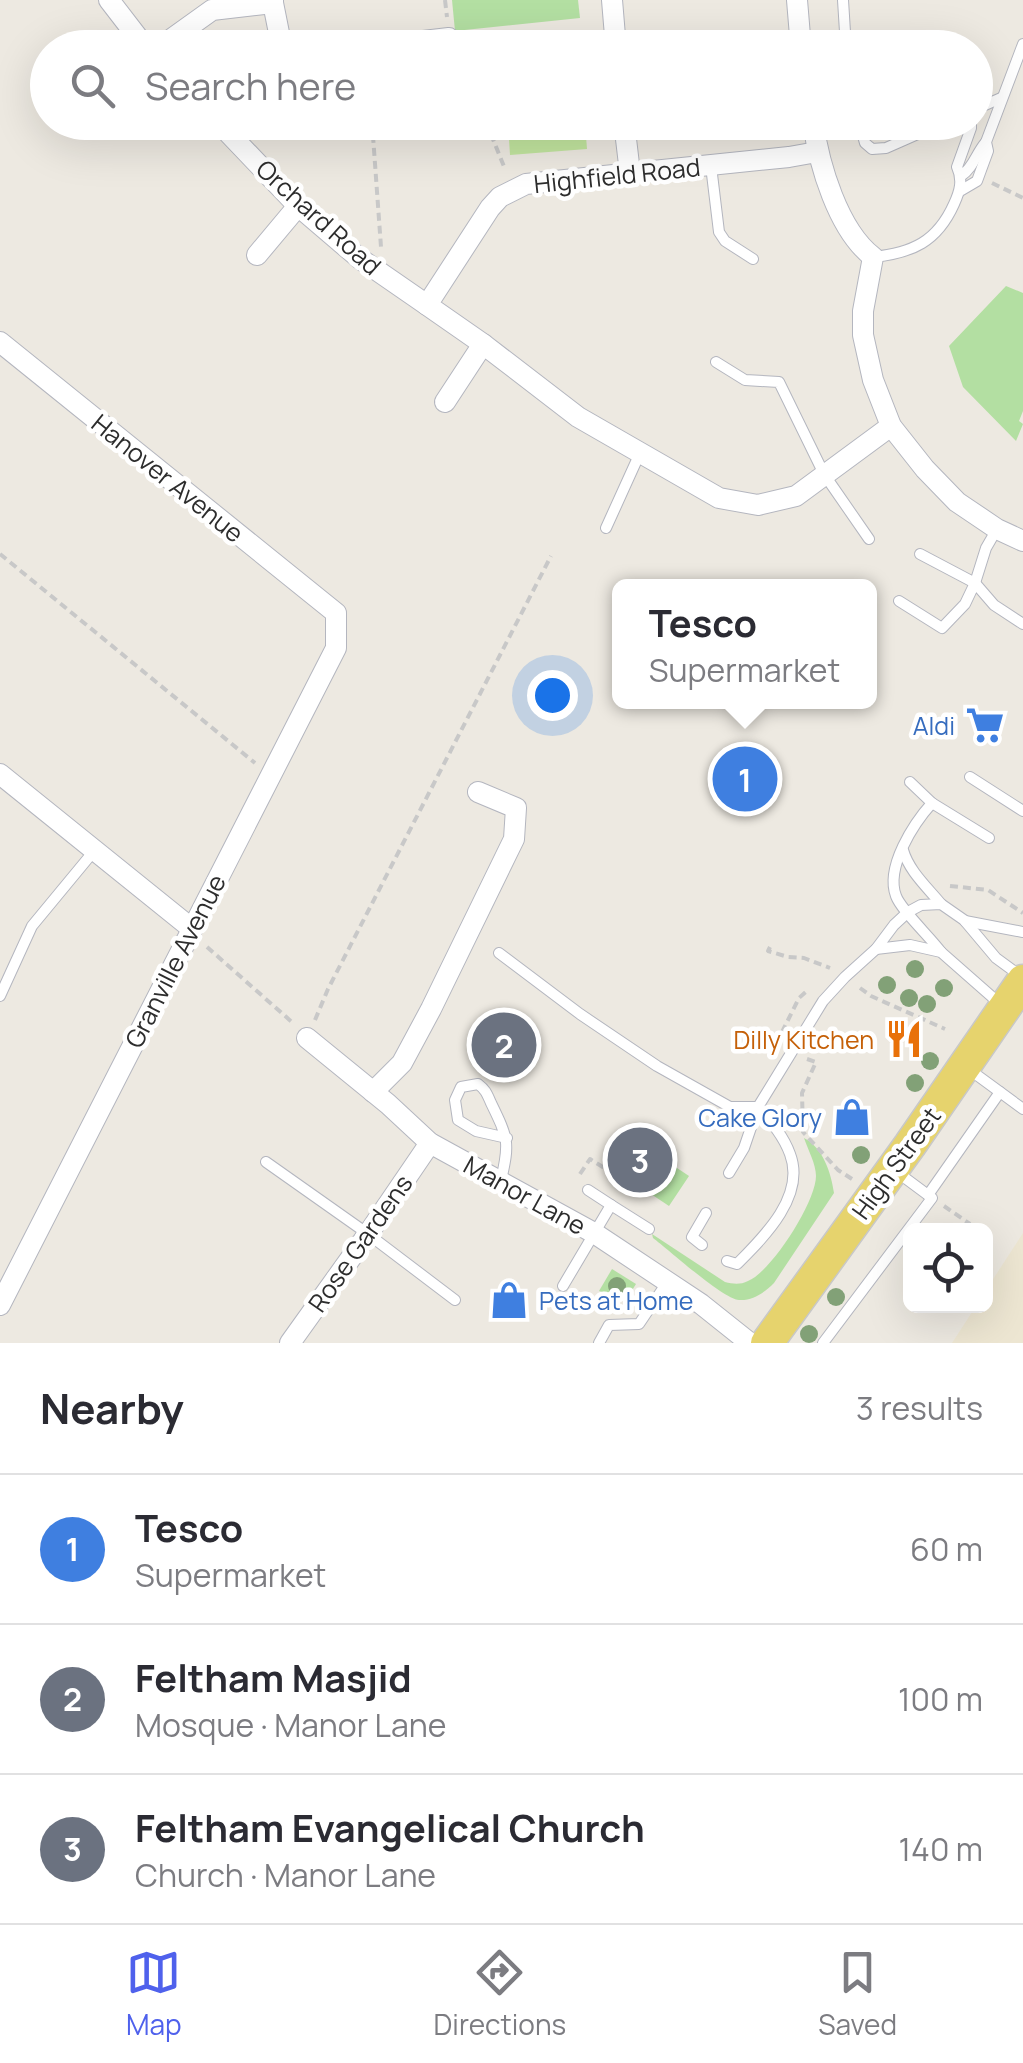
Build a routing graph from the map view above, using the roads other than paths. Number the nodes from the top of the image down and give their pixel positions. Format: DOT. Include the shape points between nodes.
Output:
graph roads {
  1 [pos="109,0"];
  2 [pos="612,0"];
  3 [pos="797,0"];
  4 [pos="843,0"];
  5 [pos="273,2"];
  6 [pos="133,30"];
  7 [pos="177,30"];
  8 [pos="278,30"];
  9 [pos="614,30"];
  10 [pos="800,30"];
  11 [pos="845,30"];
  12 [pos="1023,44"];
  13 [pos="1002,97"];
  14 [pos="993,101"];
  15 [pos="993,122"];
  16 [pos="235,140"];
  17 [pos="626,140"];
  18 [pos="815,140"];
  19 [pos="864,140"];
  20 [pos="904,140"];
  21 [pos="967,140"];
  22 [pos="986,142"];
  23 [pos="817,152"];
  24 [pos="710,165"];
  25 [pos="630,173"];
  26 [pos="962,176"];
  27 [pos="960,191"];
  28 [pos="298,206"];
  29 [pos="257,255"];
  30 [pos="873,257"];
  31 [pos="753,260"];
  32 [pos="427,305"];
  33 [pos="0,342"];
  34 [pos="483,344"];
  35 [pos="716,362"];
  36 [pos="446,402"];
  37 [pos="891,426"];
  38 [pos="640,452"];
  39 [pos="824,474"];
  40 [pos="606,528"];
  41 [pos="997,529"];
  42 [pos="869,538"];
  43 [pos="1023,542"];
  44 [pos="920,554"];
  45 [pos="975,583"];
  46 [pos="899,602"];
  47 [pos="336,614"];
  48 [pos="1023,624"];
  49 [pos="0,774"];
  50 [pos="970,776"];
  51 [pos="910,782"];
  52 [pos="478,792"];
  53 [pos="932,802"];
  54 [pos="1023,811"];
  55 [pos="988,838"];
  56 [pos="903,849"];
  57 [pos="95,850"];
  58 [pos="941,904"];
  59 [pos="908,912"];
  60 [pos="964,920"];
  61 [pos="191,928"];
  62 [pos="1023,932"];
  63 [pos="876,949"];
  64 [pos="941,952"];
  65 [pos="500,954"];
  66 [pos="1018,989"];
  67 [pos="0,996"];
  68 [pos="307,1038"];
  69 [pos="965,1066"];
  70 [pos="373,1092"];
  71 [pos="1000,1092"];
  72 [pos="758,1108"];
  73 [pos="1023,1109"];
  74 [pos="507,1138"];
  75 [pos="430,1143"];
  76 [pos="266,1162"];
  77 [pos="729,1173"];
  78 [pos="500,1182"];
  79 [pos="883,1182"];
  80 [pos="588,1190"];
  81 [pos="930,1197"];
  82 [pos="611,1204"];
  83 [pos="706,1212"];
  84 [pos="649,1229"];
  85 [pos="594,1233"];
  86 [pos="368,1234"];
  87 [pos="702,1245"];
  88 [pos="727,1261"];
  89 [pos="668,1281"];
  90 [pos="562,1286"];
  91 [pos="455,1300"];
  92 [pos="0,1305"];
  93 [pos="290,1343"];
  94 [pos="599,1343"];
  95 [pos="750,1343"];
  96 [pos="766,1343"];
  97 [pos="824,1343"];
  1 -- 6 [label="street"];
  2 -- 9 [label="street"];
  3 -- 10 [label="street"];
  4 -- 11 [label="lane"];
  5 -- 7 [label="street" via="212,10"];
  5 -- 8 [label="street"];
  12 -- 13 [label="lane"];
  13 -- 14 [label="lane"];
  13 -- 15 [label="lane"];
  16 -- 28 [label="street, Orchard Road"];
  17 -- 25 [label="street"];
  18 -- 23 [label="street"];
  19 -- 20 [label="lane" via="886,148"];
  21 -- 26 [label="lane" via="957,166"];
  22 -- 26 [label="lane"];
  22 -- 27 [label="lane" via="977,181"];
  23 -- 24 [label="street, Highfield Road"];
  23 -- 30 [label="street" via="849,230"];
  24 -- 25 [label="street, Highfield Road"];
  24 -- 31 [label="lane" via="720,232"];
  25 -- 32 [label="street, Highfield Road" via="526,184 500,197"];
  26 -- 27 [label="lane"];
  27 -- 30 [label="lane" via="934,236 898,254"];
  28 -- 29 [label="street"];
  28 -- 32 [label="street, Orchard Road"];
  30 -- 37 [label="street" via="863,335"];
  32 -- 34 [label="street"];
  33 -- 47 [label="street, Hanover Avenue"];
  34 -- 36 [label="street"];
  34 -- 38 [label="street" via="578,417"];
  35 -- 39 [label="lane" via="745,380 779,382"];
  37 -- 39 [label="street"];
  37 -- 41 [label="street" via="957,502"];
  38 -- 39 [label="street" via="719,498 758,505 796,496"];
  38 -- 40 [label="lane"];
  39 -- 42 [label="lane"];
  41 -- 43 [label="street"];
  41 -- 45 [label="lane"];
  44 -- 45 [label="lane"];
  45 -- 46 [label="lane" via="942,628"];
  45 -- 48 [label="lane"];
  47 -- 61 [label="street, Granville Avenue" via="336,648"];
  49 -- 57 [label="street"];
  50 -- 54 [label="lane"];
  51 -- 53 [label="lane"];
  52 -- 70 [label="street" via="516,808 514,839 402,1063"];
  53 -- 55 [label="lane"];
  53 -- 56 [label="lane"];
  56 -- 58 [label="lane"];
  56 -- 59 [label="lane" via="894,877 896,896"];
  57 -- 61 [label="street"];
  57 -- 67 [label="lane" via="32,926"];
  58 -- 59 [label="lane"];
  58 -- 60 [label="lane"];
  59 -- 63 [label="lane"];
  59 -- 64 [label="lane"];
  60 -- 62 [label="lane"];
  60 -- 66 [label="lane"];
  61 -- 92 [label="street, Granville Avenue"];
  63 -- 64 [label="lane" via="910,945"];
  63 -- 72 [label="lane" via="814,1013"];
  64 -- 66 [label="lane" via="990,992"];
  65 -- 72 [label="lane" via="656,1066 730,1107"];
  66 -- 69 [label="main road, High Street"];
  68 -- 70 [label="street, Manor Lane"];
  69 -- 71 [label="lane"];
  69 -- 79 [label="main road, High Street"];
  70 -- 75 [label="street, Manor Lane"];
  71 -- 73 [label="lane"];
  71 -- 81 [label="lane"];
  72 -- 77 [label="lane"];
  72 -- 88 [label="lane" via="792,1158 792,1190 766,1235 737,1264"];
  74 -- 74 [label="lane" via="458,1120 454,1100 461,1087 478,1084 486,1090"];
  74 -- 78 [label="lane"];
  75 -- 78 [label="street, Manor Lane"];
  75 -- 86 [label="street, Rose Gardens"];
  76 -- 86 [label="lane"];
  78 -- 85 [label="street, Manor Lane"];
  79 -- 81 [label="lane"];
  79 -- 96 [label="main road, High Street"];
  80 -- 82 [label="lane"];
  81 -- 97 [label="lane"];
  82 -- 84 [label="lane"];
  82 -- 85 [label="lane"];
  83 -- 87 [label="lane" via="692,1237"];
  85 -- 89 [label="street, Manor Lane"];
  85 -- 90 [label="lane"];
  86 -- 91 [label="lane"];
  86 -- 93 [label="street, Rose Gardens"];
  89 -- 94 [label="lane" via="638,1324 609,1325"];
  89 -- 95 [label="street, Manor Lane"];
}
